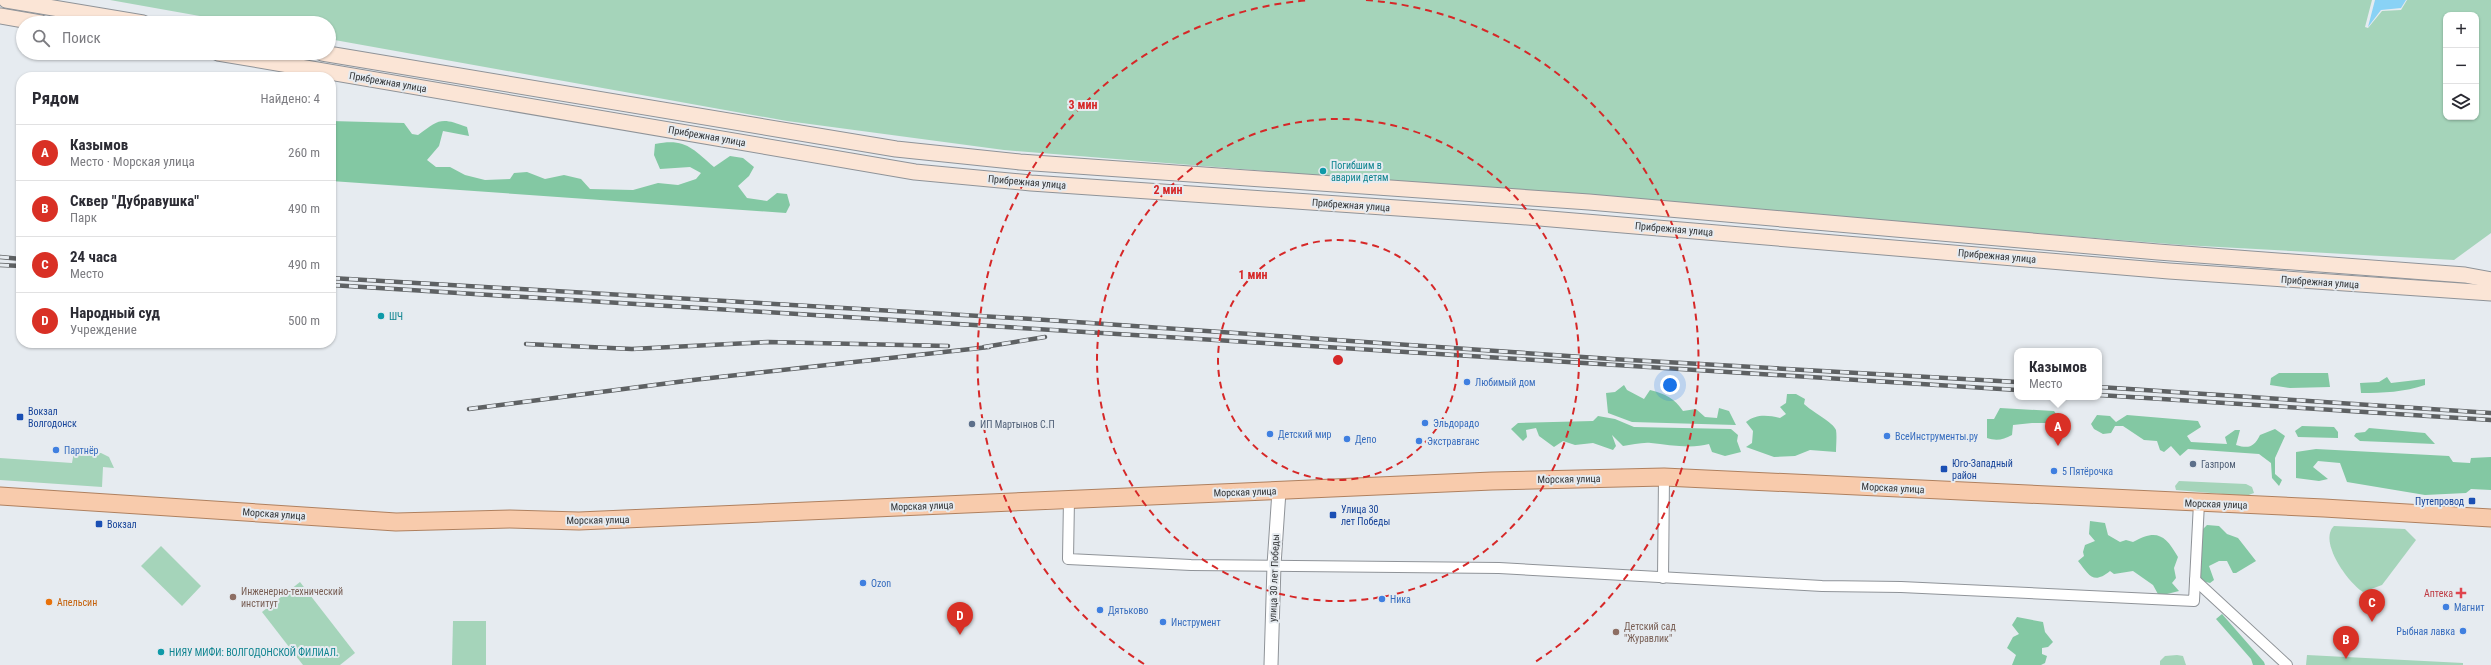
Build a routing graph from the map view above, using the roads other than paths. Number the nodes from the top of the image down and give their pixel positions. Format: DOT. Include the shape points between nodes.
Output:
graph roads {
  1 [pos="6,0"];
  2 [pos="0,16"];
  3 [pos="101,16"];
  4 [pos="16,19"];
  5 [pos="336,55"];
  6 [pos="259,60"];
  7 [pos="329,72"];
  8 [pos="336,73"];
  9 [pos="2491,280"];
  10 [pos="2491,293"];
  11 [pos="1664,477"];
  12 [pos="1279,491"];
  13 [pos="0,496"];
  14 [pos="1069,499"];
  15 [pos="2199,503"];
  16 [pos="2491,518"];
  17 [pos="1274,565"];
  18 [pos="1663,578"];
  19 [pos="2195,580"];
  20 [pos="1271,665"];
  21 [pos="2287,665"];
  1 -- 3 [label="main road"];
  2 -- 4 [label="main road"];
  5 -- 9 [label="main road, Прибрежная улица" via="896,149 1020,162 1589,202 2166,253 2465,275"];
  6 -- 7 [label="main road, Прибрежная улица"];
  8 -- 10 [label="main road, Прибрежная улица" via="915,172 1031,183 1522,216 2163,270"];
  11 -- 12 [label="main road, Морская улица" via="1492,480"];
  11 -- 15 [label="main road, Морская улица"];
  11 -- 18 [label="street"];
  12 -- 14 [label="main road, Морская улица"];
  12 -- 17 [label="street, улица 30 лет Победы"];
  13 -- 14 [label="main road, Морская улица" via="422,523 623,520"];
  14 -- 17 [label="street" via="1068,559 1192,565"];
  15 -- 16 [label="main road, Морская улица"];
  15 -- 19 [label="street"];
  17 -- 18 [label="street" via="1499,568"];
  17 -- 20 [label="street, улица 30 лет Победы"];
  18 -- 19 [label="street" via="1870,588 1901,586 2194,601"];
  19 -- 21 [label="street"];
}
